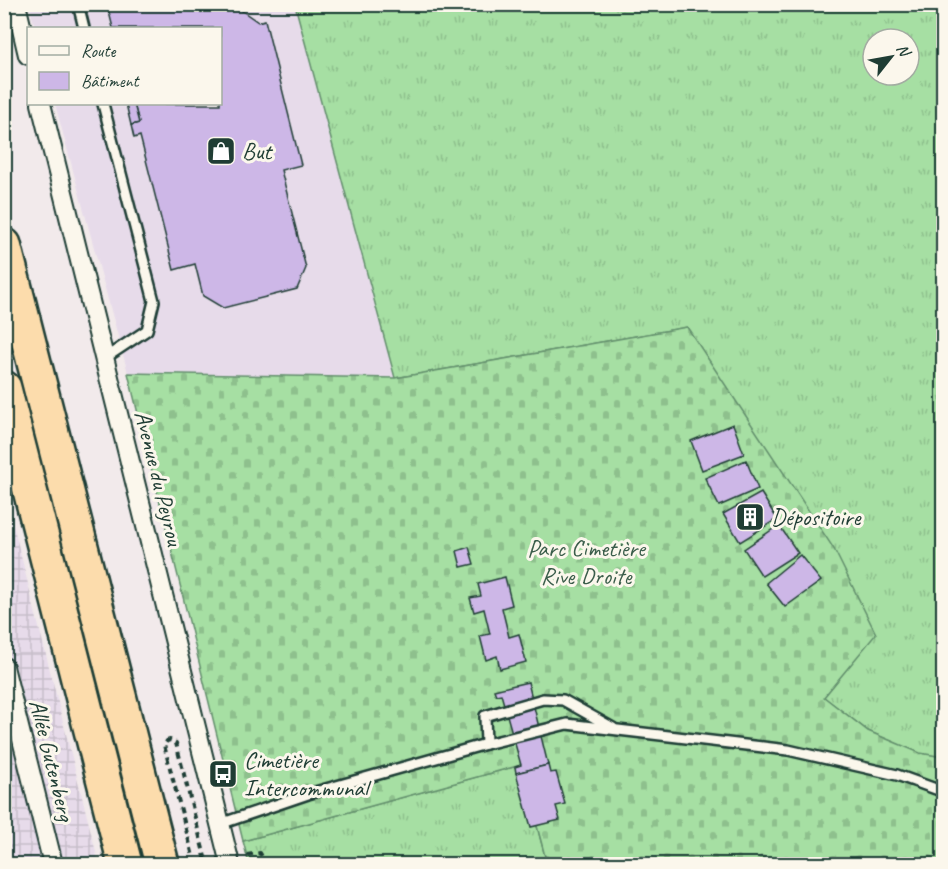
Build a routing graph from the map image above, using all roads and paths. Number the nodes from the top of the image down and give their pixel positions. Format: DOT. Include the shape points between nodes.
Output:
graph roads {
  1 [pos="16,4"];
  2 [pos="78,4"];
  3 [pos="84,27"];
  4 [pos="27,51"];
  5 [pos="41,105"];
  6 [pos="103,105"];
  7 [pos="4,245"];
  8 [pos="105,358"];
  9 [pos="4,388"];
  10 [pos="4,424"];
  11 [pos="23,460"];
  12 [pos="4,667"];
  13 [pos="617,730"];
  14 [pos="486,744"];
  15 [pos="944,786"];
  16 [pos="928,787"];
  17 [pos="944,792"];
  18 [pos="220,824"];
  19 [pos="229,861"];
  20 [pos="206,863"];
  21 [pos="53,864"];
  22 [pos="125,864"];
  23 [pos="162,864"];
  24 [pos="195,864"];
  1 -- 4 [label="street"];
  2 -- 3 [label="lane"];
  5 -- 8 [label="street, Avenue du Peyrou"];
  6 -- 8 [label="lane" via="154,302 147,330"];
  7 -- 23 [label="highway"];
  8 -- 18 [label="street, Avenue du Peyrou"];
  9 -- 11 [label="highway"];
  10 -- 11 [label="lane"];
  11 -- 22 [label="highway"];
  12 -- 21 [label="street, Allée Gutenberg"];
  13 -- 14 [label="lane" via="567,724"];
  13 -- 14 [label="lane" via="563,700 543,699 484,716"];
  13 -- 16 [label="lane" via="788,750 897,775"];
  14 -- 18 [label="lane" via="308,794"];
  15 -- 16 [label="lane"];
  16 -- 17 [label="lane"];
  18 -- 19 [label="street, Avenue du Peyrou"];
  19 -- 20 [label="path"];
  20 -- 24 [label="path" via="176,743 170,740 164,745"];
}
